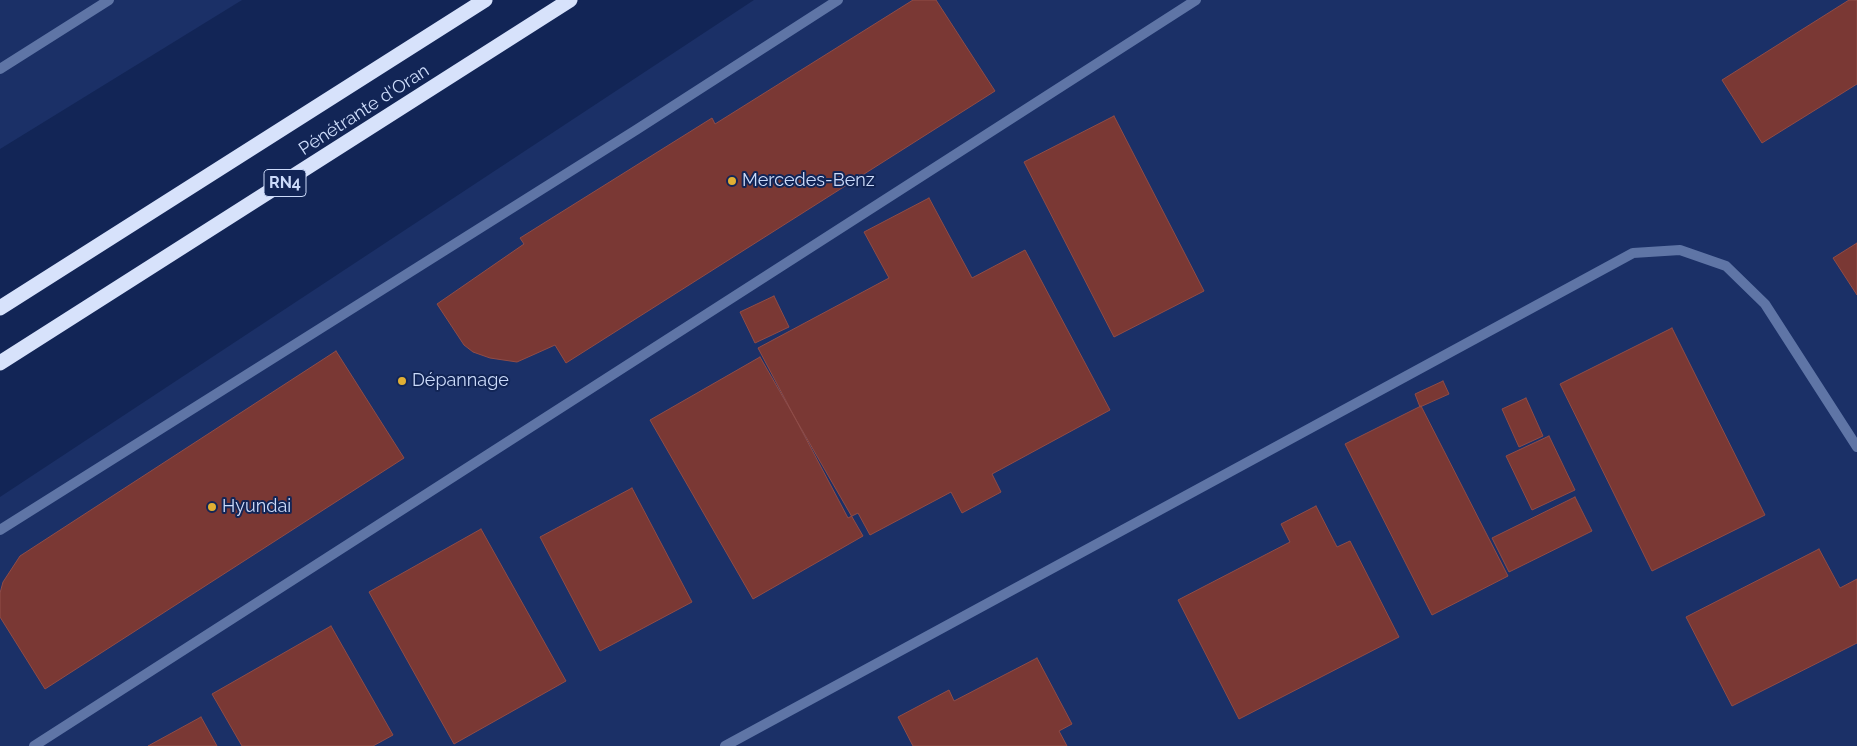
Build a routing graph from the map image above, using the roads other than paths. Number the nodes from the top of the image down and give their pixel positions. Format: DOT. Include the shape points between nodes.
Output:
graph roads {
  1 [pos="109,0"];
  2 [pos="485,0"];
  3 [pos="570,0"];
  4 [pos="838,0"];
  5 [pos="1196,0"];
  6 [pos="0,69"];
  7 [pos="0,308"];
  8 [pos="0,363"];
  9 [pos="1857,447"];
  10 [pos="0,530"];
  11 [pos="34,746"];
  12 [pos="725,746"];
  1 -- 6 [label="street"];
  2 -- 7 [label="highway, Pénétrante d'Oran / RN4"];
  3 -- 8 [label="highway, Pénétrante d'Oran / RN4"];
  4 -- 10 [label="street"];
  5 -- 11 [label="street"];
  9 -- 12 [label="street" via="1765,304 1726,266 1680,250 1633,253"];
}
